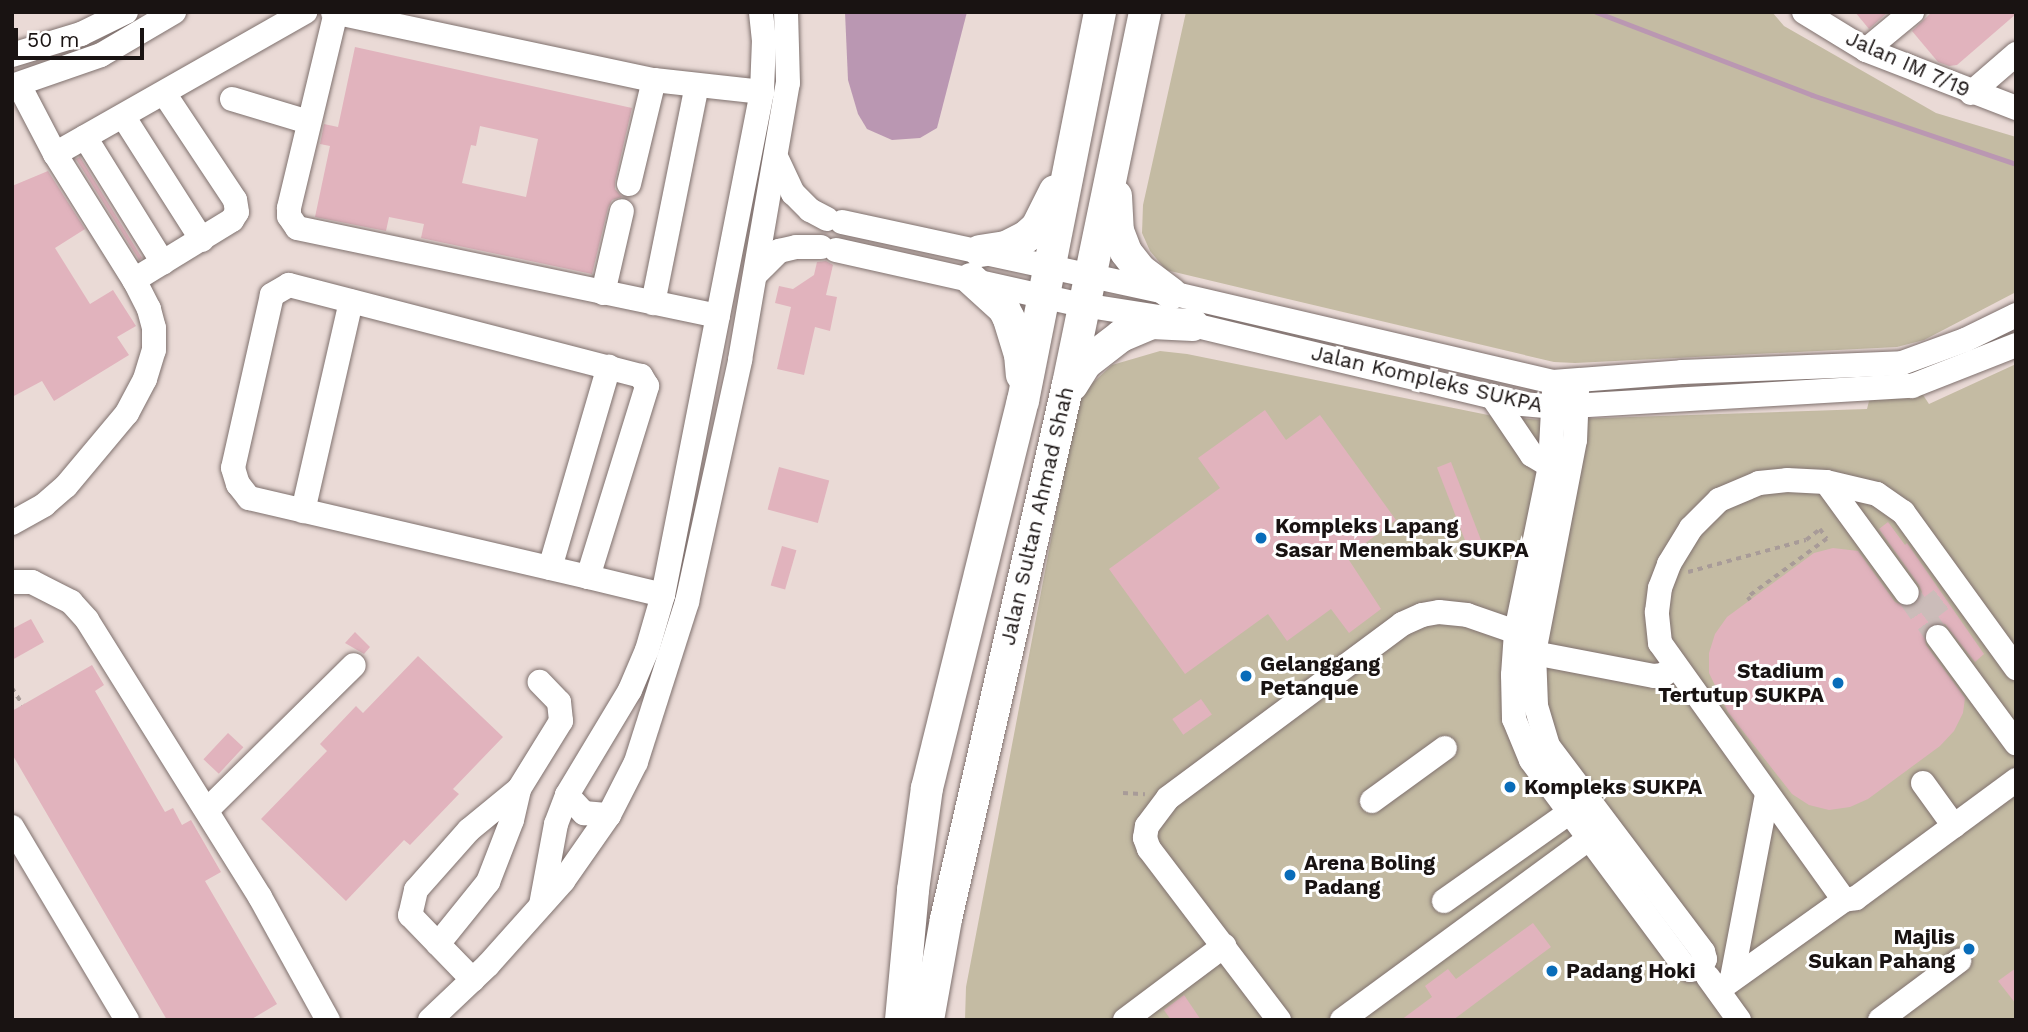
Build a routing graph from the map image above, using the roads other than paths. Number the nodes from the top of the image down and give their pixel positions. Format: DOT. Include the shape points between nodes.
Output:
graph roads {
  1 [pos="127,12"];
  2 [pos="174,12"];
  3 [pos="306,12"];
  4 [pos="335,12"];
  5 [pos="761,12"];
  6 [pos="786,12"];
  7 [pos="1100,12"];
  8 [pos="1145,12"];
  9 [pos="1804,12"];
  10 [pos="1912,12"];
  11 [pos="1866,50"];
  12 [pos="2016,54"];
  13 [pos="12,55"];
  14 [pos="654,80"];
  15 [pos="697,85"];
  16 [pos="16,86"];
  17 [pos="762,92"];
  18 [pos="164,93"];
  19 [pos="1971,93"];
  20 [pos="232,99"];
  21 [pos="2016,108"];
  22 [pos="123,116"];
  23 [pos="308,122"];
  24 [pos="85,137"];
  25 [pos="1073,151"];
  26 [pos="1116,153"];
  27 [pos="55,154"];
  28 [pos="776,159"];
  29 [pos="629,184"];
  30 [pos="622,211"];
  31 [pos="202,240"];
  32 [pos="163,263"];
  33 [pos="976,265"];
  34 [pos="756,274"];
  35 [pos="1089,275"];
  36 [pos="134,280"];
  37 [pos="1049,282"];
  38 [pos="603,293"];
  39 [pos="1171,293"];
  40 [pos="351,301"];
  41 [pos="653,303"];
  42 [pos="1083,305"];
  43 [pos="706,314"];
  44 [pos="2016,315"];
  45 [pos="1193,325"];
  46 [pos="2016,345"];
  47 [pos="608,366"];
  48 [pos="1565,382"];
  49 [pos="1492,396"];
  50 [pos="1023,401"];
  51 [pos="1565,407"];
  52 [pos="1060,417"];
  53 [pos="1550,467"];
  54 [pos="1826,482"];
  55 [pos="303,511"];
  56 [pos="12,523"];
  57 [pos="550,568"];
  58 [pos="588,578"];
  59 [pos="12,582"];
  60 [pos="1907,593"];
  61 [pos="663,595"];
  62 [pos="1516,632"];
  63 [pos="1938,637"];
  64 [pos="1534,653"];
  65 [pos="354,665"];
  66 [pos="1675,667"];
  67 [pos="2016,668"];
  68 [pos="540,682"];
  69 [pos="2016,743"];
  70 [pos="1445,748"];
  71 [pos="2016,780"];
  72 [pos="1923,783"];
  73 [pos="519,789"];
  74 [pos="1767,794"];
  75 [pos="567,795"];
  76 [pos="1372,801"];
  77 [pos="207,810"];
  78 [pos="1570,813"];
  79 [pos="609,815"];
  80 [pos="474,825"];
  81 [pos="1954,826"];
  82 [pos="12,827"];
  83 [pos="1599,832"];
  84 [pos="503,845"];
  85 [pos="1843,900"];
  86 [pos="1444,901"];
  87 [pos="541,906"];
  88 [pos="438,944"];
  89 [pos="1224,946"];
  90 [pos="1959,961"];
  91 [pos="472,980"];
  92 [pos="1725,984"];
  93 [pos="127,1020"];
  94 [pos="328,1020"];
  95 [pos="430,1020"];
  96 [pos="901,1020"];
  97 [pos="928,1020"];
  98 [pos="1125,1020"];
  99 [pos="1279,1020"];
  100 [pos="1342,1020"];
  101 [pos="1739,1020"];
  102 [pos="1880,1020"];
  1 -- 13 [label="street" via="81,34"];
  2 -- 16 [label="street" via="109,51"];
  3 -- 18 [label="street"];
  4 -- 14 [label="street"];
  4 -- 23 [label="street"];
  5 -- 17 [label="street"];
  6 -- 28 [label="street" via="788,83"];
  7 -- 25 [label="main road, Jalan Sultan Ahmad Shah"];
  8 -- 26 [label="main road, Jalan Sultan Ahmad Shah"];
  9 -- 11 [label="street, Jalan IM 7/19"];
  10 -- 11 [label="street"];
  11 -- 19 [label="street, Jalan IM 7/19"];
  12 -- 19 [label="street"];
  14 -- 15 [label="street"];
  14 -- 29 [label="street"];
  15 -- 17 [label="street"];
  15 -- 41 [label="street"];
  16 -- 27 [label="street"];
  17 -- 43 [label="street"];
  18 -- 22 [label="street"];
  18 -- 31 [label="street" via="235,200 237,212 232,220"];
  19 -- 21 [label="street, Jalan IM 7/19"];
  20 -- 23 [label="street"];
  22 -- 24 [label="street"];
  22 -- 31 [label="street"];
  23 -- 38 [label="street" via="289,208 297,228"];
  24 -- 27 [label="street"];
  24 -- 32 [label="street"];
  25 -- 33 [label="main road" via="1037,227"];
  25 -- 37 [label="main road, Jalan Sultan Ahmad Shah"];
  26 -- 35 [label="main road, Jalan Sultan Ahmad Shah"];
  26 -- 39 [label="main road" via="1116,220 1121,241 1133,262"];
  27 -- 36 [label="street"];
  28 -- 33 [label="street" via="793,193 810,210"];
  28 -- 34 [label="street"];
  30 -- 38 [label="street"];
  31 -- 32 [label="street"];
  32 -- 36 [label="street"];
  33 -- 34 [label="street" via="796,247 779,251"];
  33 -- 37 [label="street"];
  33 -- 50 [label="main road" via="1009,319 1020,354"];
  34 -- 79 [label="street" via="687,602 636,762"];
  35 -- 37 [label="street, Jalan Kompleks SUKPA"];
  35 -- 39 [label="street, Jalan Kompleks SUKPA"];
  35 -- 42 [label="main road, Jalan Sultan Ahmad Shah"];
  36 -- 56 [label="street" via="154,328 154,350 145,379 127,412 66,486"];
  37 -- 42 [label="street, Jalan Kompleks SUKPA"];
  37 -- 50 [label="main road, Jalan Sultan Ahmad Shah"];
  38 -- 41 [label="street"];
  39 -- 48 [label="street, Jalan Kompleks SUKPA"];
  40 -- 47 [label="street"];
  40 -- 55 [label="street"];
  40 -- 55 [label="street" via="289,285 272,295 266,321 233,468 249,498"];
  41 -- 43 [label="street"];
  42 -- 45 [label="street, Jalan Kompleks SUKPA"];
  42 -- 52 [label="main road, Jalan Sultan Ahmad Shah"];
  43 -- 61 [label="street"];
  44 -- 48 [label="street, Jalan Kompleks SUKPA" via="1902,363"];
  45 -- 49 [label="street, Jalan Kompleks SUKPA"];
  45 -- 52 [label="main road" via="1152,323 1107,344 1073,383"];
  46 -- 51 [label="street, Jalan Kompleks SUKPA" via="1912,386"];
  47 -- 57 [label="street"];
  47 -- 58 [label="street" via="641,376 647,386"];
  48 -- 51 [label="street"];
  49 -- 51 [label="street, Jalan Kompleks SUKPA"];
  49 -- 53 [label="street" via="1532,455"];
  50 -- 96 [label="main road, Jalan Sultan Ahmad Shah" via="927,788"];
  51 -- 53 [label="street"];
  51 -- 64 [label="street" via="1575,440"];
  52 -- 97 [label="main road, Jalan Sultan Ahmad Shah" via="946,919"];
  53 -- 62 [label="street"];
  54 -- 60 [label="street"];
  54 -- 66 [label="street" via="1759,483 1727,495 1700,517 1669,564 1658,601 1660,643"];
  54 -- 67 [label="street" via="1877,494 1899,508"];
  55 -- 57 [label="street"];
  57 -- 58 [label="street"];
  58 -- 61 [label="street"];
  59 -- 77 [label="street" via="32,582 71,602 88,620"];
  61 -- 75 [label="street" via="635,679"];
  62 -- 64 [label="street"];
  62 -- 78 [label="street" via="1514,719 1531,760"];
  62 -- 89 [label="street" via="1453,612 1412,619 1168,799 1147,826 1149,849"];
  63 -- 69 [label="street"];
  64 -- 66 [label="street" via="1654,676"];
  64 -- 83 [label="street" via="1536,706 1543,733"];
  65 -- 77 [label="street"];
  66 -- 74 [label="street"];
  68 -- 73 [label="street" via="559,702 561,721"];
  70 -- 76 [label="street"];
  71 -- 81 [label="street"];
  72 -- 81 [label="street"];
  73 -- 80 [label="street"];
  73 -- 84 [label="street"];
  74 -- 85 [label="street"];
  74 -- 92 [label="street"];
  75 -- 79 [label="street" via="584,813"];
  75 -- 87 [label="street" via="551,845"];
  77 -- 94 [label="street"];
  78 -- 83 [label="street"];
  78 -- 86 [label="street"];
  79 -- 87 [label="street"];
  80 -- 84 [label="street" via="490,830"];
  80 -- 88 [label="street" via="416,890 410,915"];
  81 -- 85 [label="street" via="1856,898"];
  82 -- 93 [label="street"];
  83 -- 92 [label="street" via="1684,965 1690,970 1701,968"];
  83 -- 100 [label="street"];
  84 -- 88 [label="street" via="488,882"];
  85 -- 92 [label="street"];
  87 -- 91 [label="street"];
  88 -- 91 [label="street"];
  89 -- 98 [label="street"];
  89 -- 99 [label="street"];
  90 -- 102 [label="street"];
  91 -- 95 [label="street"];
  92 -- 101 [label="street"];
}
